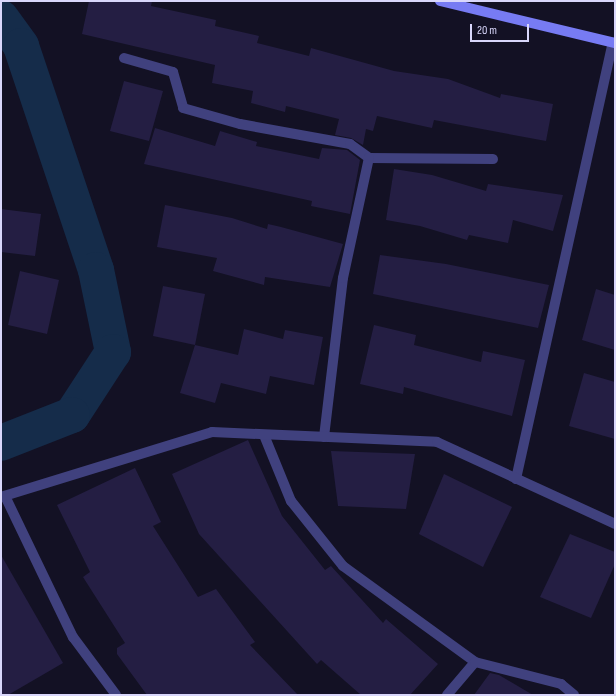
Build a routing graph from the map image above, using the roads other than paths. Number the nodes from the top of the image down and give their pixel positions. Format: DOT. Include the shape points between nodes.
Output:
graph roads {
  1 [pos="440,1"];
  2 [pos="614,43"];
  3 [pos="124,58"];
  4 [pos="369,158"];
  5 [pos="493,159"];
  6 [pos="264,435"];
  7 [pos="324,437"];
  8 [pos="516,479"];
  9 [pos="3,497"];
  10 [pos="615,524"];
  11 [pos="475,662"];
  12 [pos="116,695"];
  13 [pos="447,695"];
  14 [pos="574,695"];
  1 -- 2 [label="main road"];
  2 -- 8 [label="street"];
  3 -- 4 [label="street" via="173,72 183,108 240,124 350,144"];
  4 -- 5 [label="street"];
  4 -- 7 [label="street" via="343,278"];
  6 -- 7 [label="street"];
  6 -- 9 [label="street" via="212,432"];
  6 -- 11 [label="street" via="291,501 343,566"];
  7 -- 8 [label="street" via="436,442"];
  8 -- 10 [label="street"];
  9 -- 12 [label="street" via="73,637"];
  11 -- 13 [label="street"];
  11 -- 14 [label="street" via="561,684"];
}
